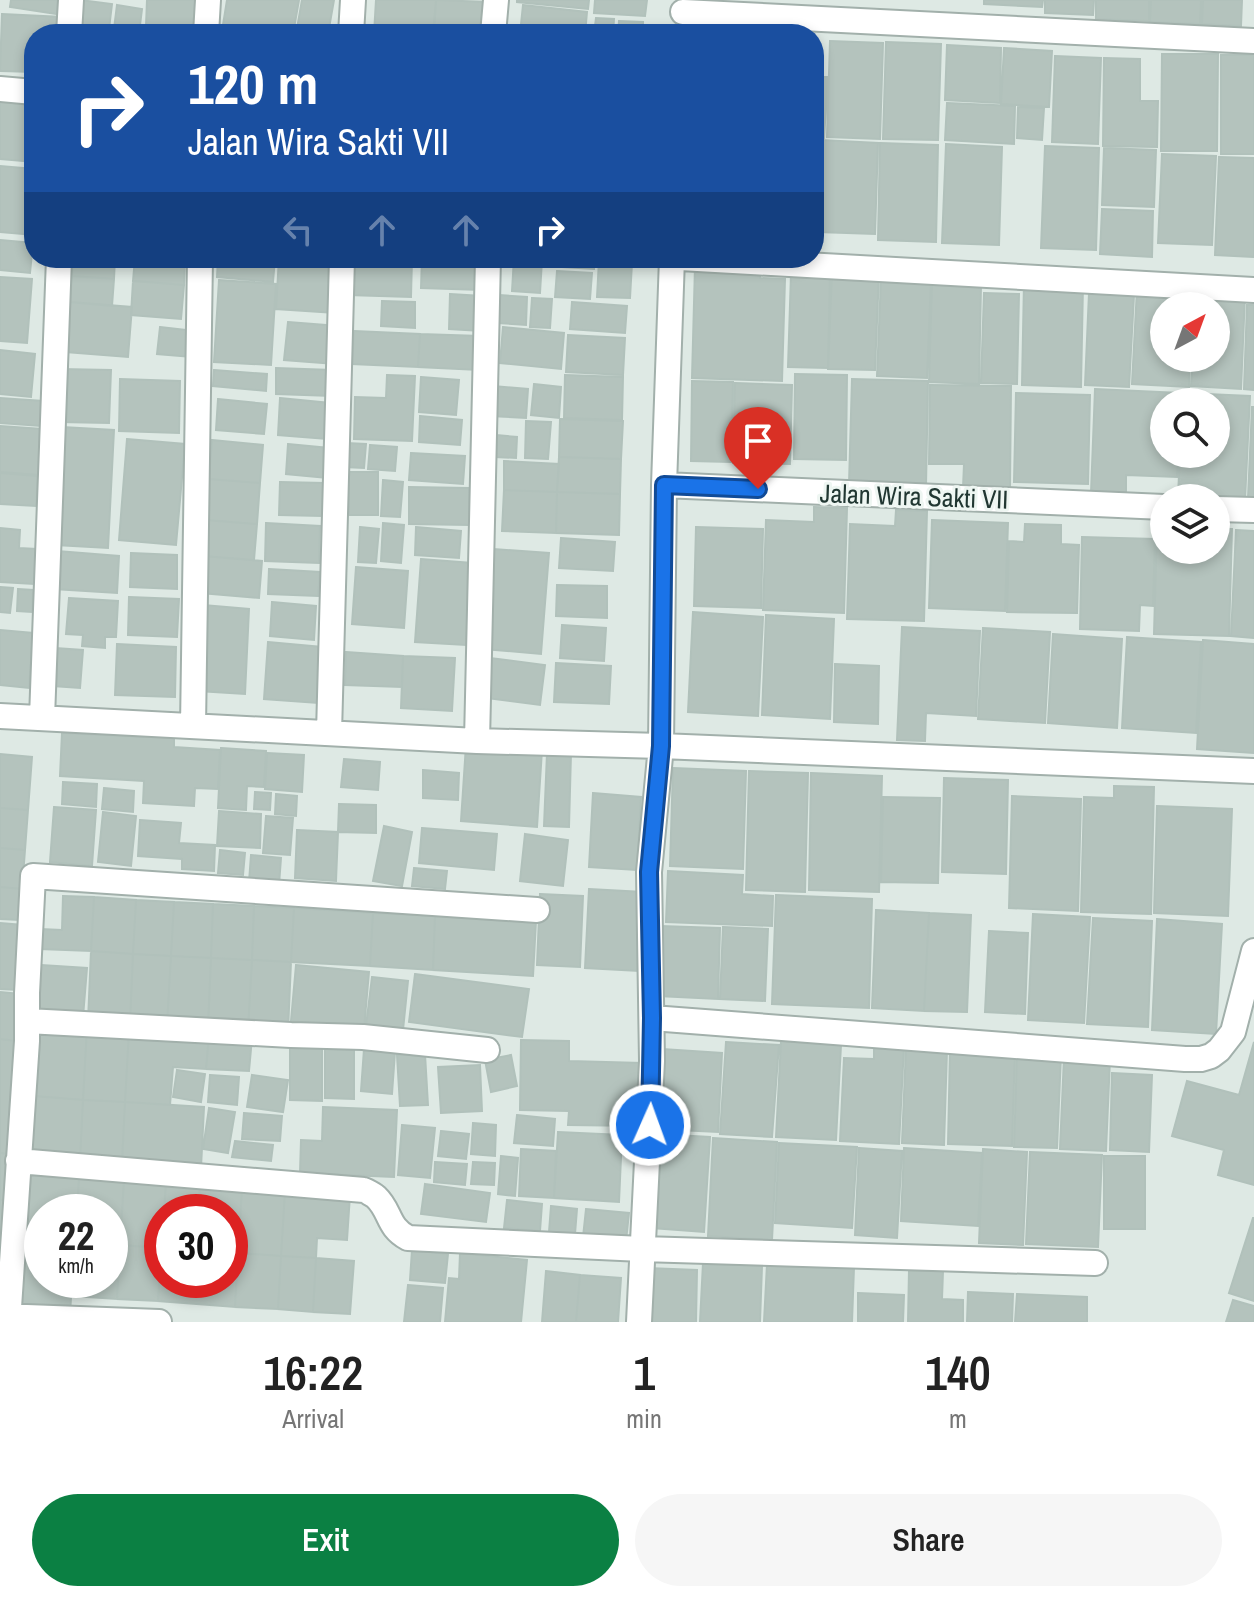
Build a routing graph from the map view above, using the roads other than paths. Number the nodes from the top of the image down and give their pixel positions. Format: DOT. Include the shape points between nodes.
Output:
graph roads {
  1 [pos="71,0"];
  2 [pos="208,0"];
  3 [pos="353,0"];
  4 [pos="496,0"];
  5 [pos="683,15"];
  6 [pos="70,24"];
  7 [pos="207,24"];
  8 [pos="352,24"];
  9 [pos="494,24"];
  10 [pos="1254,41"];
  11 [pos="0,89"];
  12 [pos="24,91"];
  13 [pos="824,266"];
  14 [pos="59,268"];
  15 [pos="200,268"];
  16 [pos="342,268"];
  17 [pos="488,268"];
  18 [pos="672,268"];
  19 [pos="1254,290"];
  20 [pos="664,485"];
  21 [pos="1150,506"];
  22 [pos="1230,509"];
  23 [pos="1254,510"];
  24 [pos="0,716"];
  25 [pos="42,718"];
  26 [pos="193,726"];
  27 [pos="329,733"];
  28 [pos="477,741"];
  29 [pos="661,746"];
  30 [pos="1254,771"];
  31 [pos="537,910"];
  32 [pos="1254,951"];
  33 [pos="652,1018"];
  34 [pos="27,1021"];
  35 [pos="487,1050"];
  36 [pos="18,1161"];
  37 [pos="642,1249"];
  38 [pos="1095,1263"];
  39 [pos="6,1318"];
  40 [pos="159,1322"];
  41 [pos="639,1322"];
  1 -- 6 [label="street"];
  2 -- 7 [label="street"];
  3 -- 8 [label="street"];
  4 -- 9 [label="street"];
  5 -- 10 [label="street"];
  11 -- 12 [label="street"];
  13 -- 19 [label="street"];
  14 -- 25 [label="street"];
  15 -- 26 [label="street"];
  16 -- 27 [label="street"];
  17 -- 28 [label="street"];
  18 -- 20 [label="street"];
  20 -- 21 [label="street, Jalan Wira Sakti VII"];
  20 -- 29 [label="street"];
  22 -- 23 [label="street"];
  24 -- 25 [label="street"];
  25 -- 26 [label="street"];
  26 -- 27 [label="street"];
  27 -- 28 [label="street"];
  28 -- 29 [label="street"];
  29 -- 30 [label="street"];
  29 -- 33 [label="street" via="649,872"];
  31 -- 34 [label="street" via="33,876"];
  32 -- 33 [label="street" via="1233,1032 1219,1050 1201,1059"];
  33 -- 37 [label="street"];
  34 -- 35 [label="street" via="363,1037"];
  34 -- 36 [label="street"];
  36 -- 37 [label="street" via="364,1190 387,1211 395,1230 408,1238"];
  36 -- 39 [label="street"];
  37 -- 38 [label="street"];
  37 -- 41 [label="street"];
  39 -- 40 [label="street"];
}
